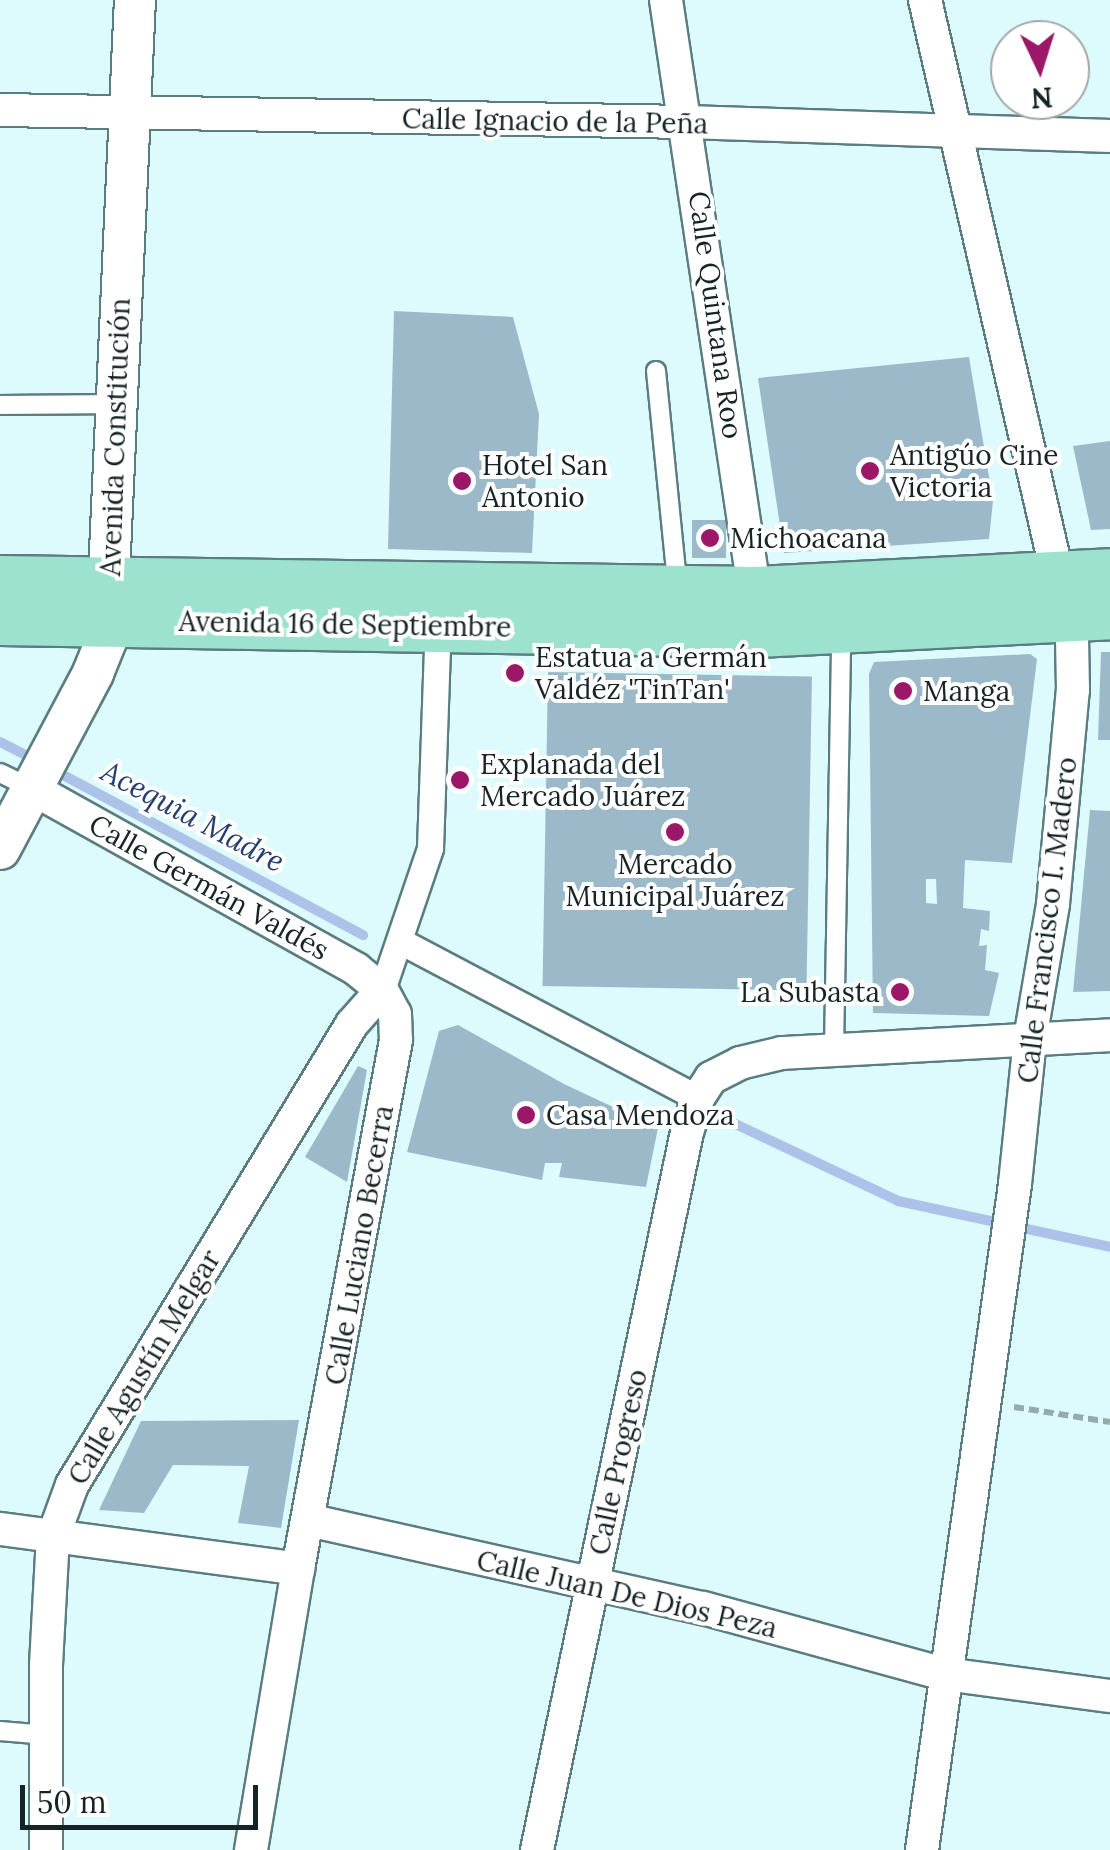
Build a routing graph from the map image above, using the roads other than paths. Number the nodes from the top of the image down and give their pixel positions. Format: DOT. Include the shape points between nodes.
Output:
graph roads {
  1 [pos="135,0"];
  2 [pos="666,0"];
  3 [pos="925,0"];
  4 [pos="0,110"];
  5 [pos="129,114"];
  6 [pos="688,122"];
  7 [pos="954,133"];
  8 [pos="1110,136"];
  9 [pos="656,371"];
  10 [pos="115,404"];
  11 [pos="0,405"];
  12 [pos="1110,575"];
  13 [pos="0,582"];
  14 [pos="109,601"];
  15 [pos="1078,603"];
  16 [pos="678,611"];
  17 [pos="757,612"];
  18 [pos="0,619"];
  19 [pos="841,630"];
  20 [pos="437,646"];
  21 [pos="23,782"];
  22 [pos="0,849"];
  23 [pos="400,941"];
  24 [pos="382,990"];
  25 [pos="1110,1035"];
  26 [pos="1030,1039"];
  27 [pos="834,1050"];
  28 [pos="704,1088"];
  29 [pos="308,1520"];
  30 [pos="0,1529"];
  31 [pos="53,1537"];
  32 [pos="298,1569"];
  33 [pos="592,1585"];
  34 [pos="945,1674"];
  35 [pos="1110,1696"];
  36 [pos="0,1730"];
  37 [pos="47,1735"];
  38 [pos="46,1850"];
  39 [pos="251,1850"];
  40 [pos="537,1850"];
  41 [pos="922,1850"];
  1 -- 5 [label="street, Avenida Constitución"];
  2 -- 6 [label="street, Calle Quintana Roo"];
  3 -- 7 [label="street, Calle Francisco I. Madero"];
  4 -- 5 [label="street, Calle Ignacio de la Peña"];
  5 -- 6 [label="street, Calle Ignacio de la Peña"];
  5 -- 10 [label="street, Avenida Constitución"];
  6 -- 7 [label="street, Calle Ignacio de la Peña"];
  6 -- 17 [label="street, Calle Quintana Roo"];
  7 -- 8 [label="street, Calle Ignacio de la Peña"];
  7 -- 15 [label="street, Calle Francisco I. Madero"];
  9 -- 16 [label="lane"];
  10 -- 11 [label="lane"];
  10 -- 14 [label="street, Avenida Constitución"];
  12 -- 15 [label="main road, Avenida 16 de Septiembre"];
  13 -- 14 [label="main road, Avenida 16 de Septiembre"];
  14 -- 16 [label="main road, Avenida 16 de Septiembre"];
  14 -- 18 [label="main road, Avenida 16 de Septiembre"];
  14 -- 21 [label="street, Avenida Constitución" via="93,673 63,732"];
  15 -- 17 [label="main road, Avenida 16 de Septiembre"];
  15 -- 19 [label="main road, Avenida 16 de Septiembre"];
  15 -- 26 [label="street, Calle Francisco I. Madero" via="1053,904"];
  16 -- 17 [label="main road, Avenida 16 de Septiembre"];
  17 -- 19 [label="main road, Avenida 16 de Septiembre"];
  19 -- 27 [label="lane"];
  20 -- 23 [label="street" via="430,848"];
  21 -- 22 [label="street, Avenida Constitución"];
  21 -- 24 [label="street, Calle Germán Valdés" via="356,968"];
  23 -- 24 [label="street"];
  23 -- 28 [label="street"];
  24 -- 29 [label="street, Calle Luciano Becerra" via="394,1014 396,1040"];
  24 -- 31 [label="street, Calle Agustín Melgar" via="352,1024 108,1420"];
  25 -- 26 [label="street"];
  26 -- 27 [label="street"];
  26 -- 34 [label="street, Calle Francisco I. Madero"];
  27 -- 28 [label="street" via="740,1063"];
  28 -- 33 [label="street, Calle Progreso" via="687,1132"];
  29 -- 32 [label="street, Calle Luciano Becerra"];
  29 -- 33 [label="street, Calle Juan De Dios Peza"];
  30 -- 31 [label="street"];
  31 -- 32 [label="street"];
  31 -- 37 [label="street, Calle Agustín Melgar"];
  32 -- 39 [label="street, Calle Luciano Becerra"];
  33 -- 34 [label="street, Calle Juan De Dios Peza"];
  33 -- 40 [label="street, Calle Progreso"];
  34 -- 35 [label="street, Calle Juan De Dios Peza"];
  34 -- 41 [label="street, Calle Francisco I. Madero"];
  36 -- 37 [label="lane"];
  37 -- 38 [label="street, Calle Agustín Melgar"];
}
